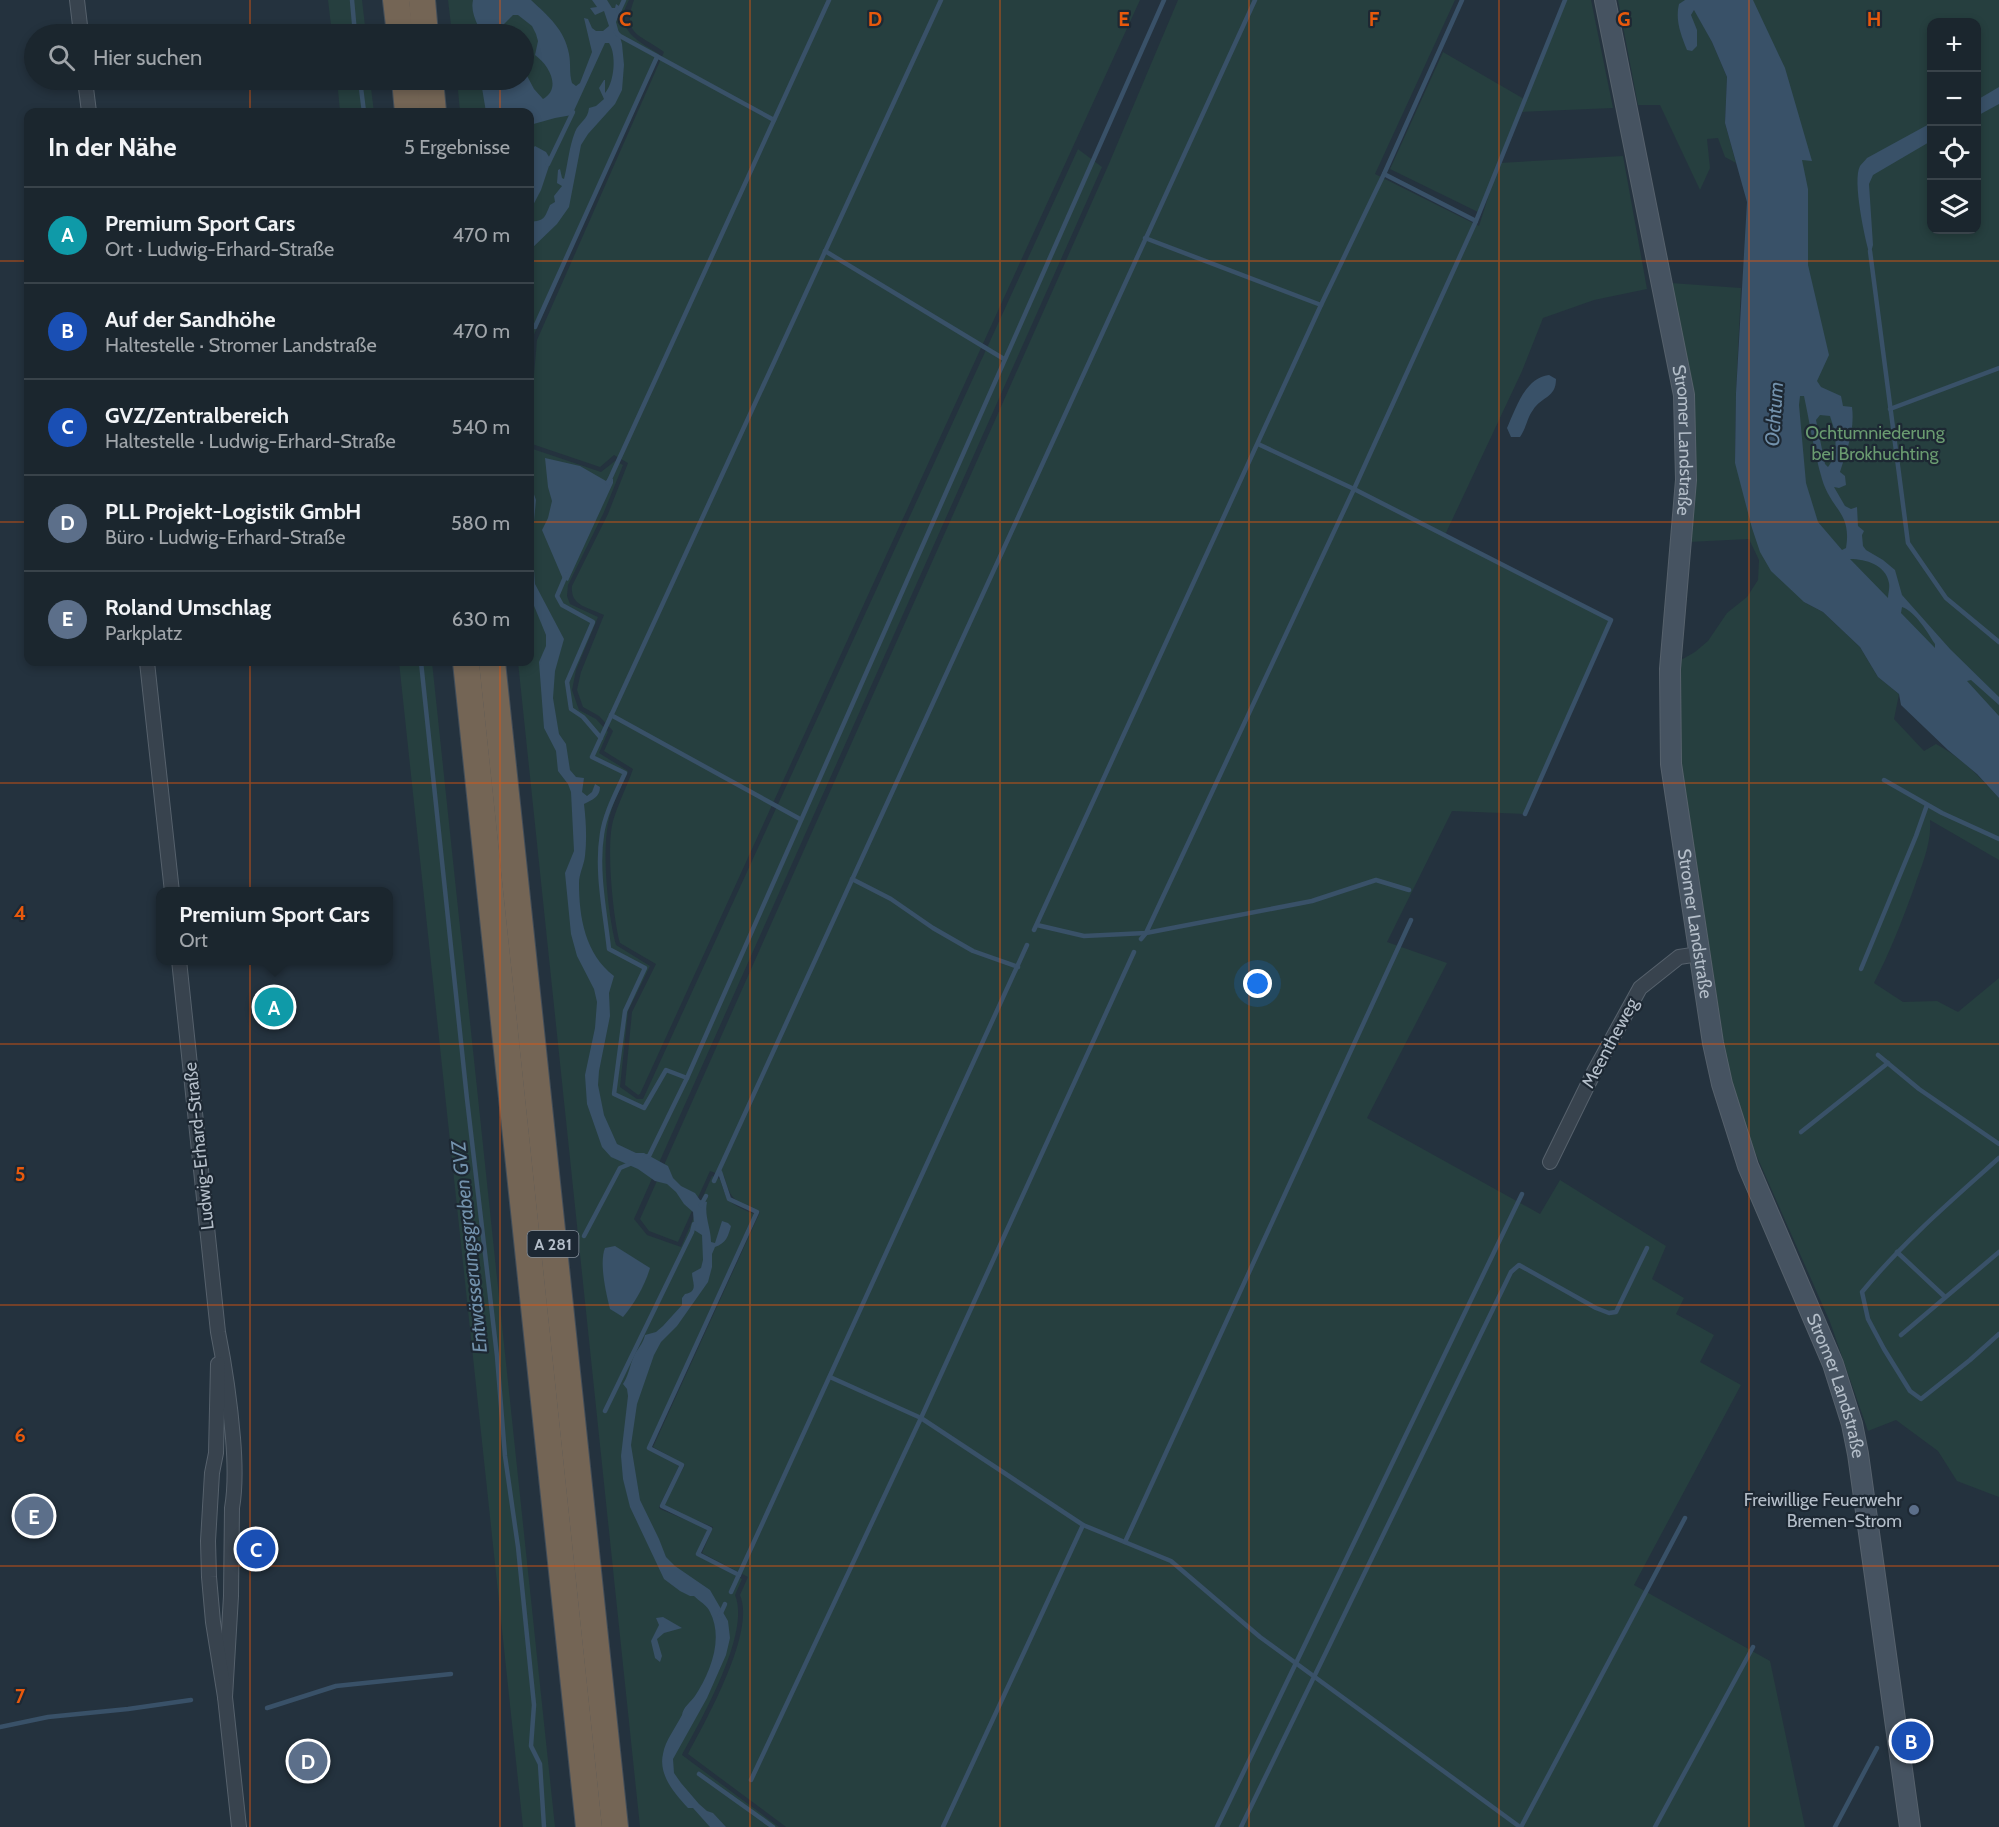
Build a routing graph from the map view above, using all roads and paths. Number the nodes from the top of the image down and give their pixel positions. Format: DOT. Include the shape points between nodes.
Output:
graph roads {
  1 [pos="77,0"];
  2 [pos="396,0"];
  3 [pos="422,0"];
  4 [pos="1605,0"];
  5 [pos="80,24"];
  6 [pos="399,24"];
  7 [pos="424,24"];
  8 [pos="87,90"];
  9 [pos="406,90"];
  10 [pos="431,90"];
  11 [pos="89,108"];
  12 [pos="408,108"];
  13 [pos="434,108"];
  14 [pos="147,666"];
  15 [pos="466,666"];
  16 [pos="492,666"];
  17 [pos="171,887"];
  18 [pos="1699,954"];
  19 [pos="180,965"];
  20 [pos="1550,1162"];
  21 [pos="218,1332"];
  22 [pos="225,1698"];
  23 [pos="239,1827"];
  24 [pos="589,1827"];
  25 [pos="615,1827"];
  26 [pos="1910,1827"];
  1 -- 5 [label="street"];
  2 -- 6 [label="highway"];
  3 -- 7 [label="highway"];
  4 -- 18 [label="main road, Stromer Landstraße" via="1684,395 1686,480 1670,669 1671,764"];
  8 -- 11 [label="street"];
  9 -- 12 [label="highway"];
  10 -- 13 [label="highway"];
  14 -- 17 [label="street"];
  15 -- 24 [label="highway, A 281"];
  16 -- 25 [label="highway, A 281"];
  18 -- 20 [label="street, Meentheweg" via="1679,957 1640,988"];
  18 -- 26 [label="main road, Stromer Landstraße" via="1717,1064 1734,1127 1833,1364 1852,1424"];
  19 -- 21 [label="street, Ludwig-Erhard-Straße"];
  21 -- 22 [label="street, Ludwig-Erhard-Straße" via="216,1453 208,1550 213,1622"];
  21 -- 22 [label="street, Ludwig-Erhard-Straße" via="227,1379 235,1469"];
  22 -- 23 [label="street, Ludwig-Erhard-Straße"];
}
